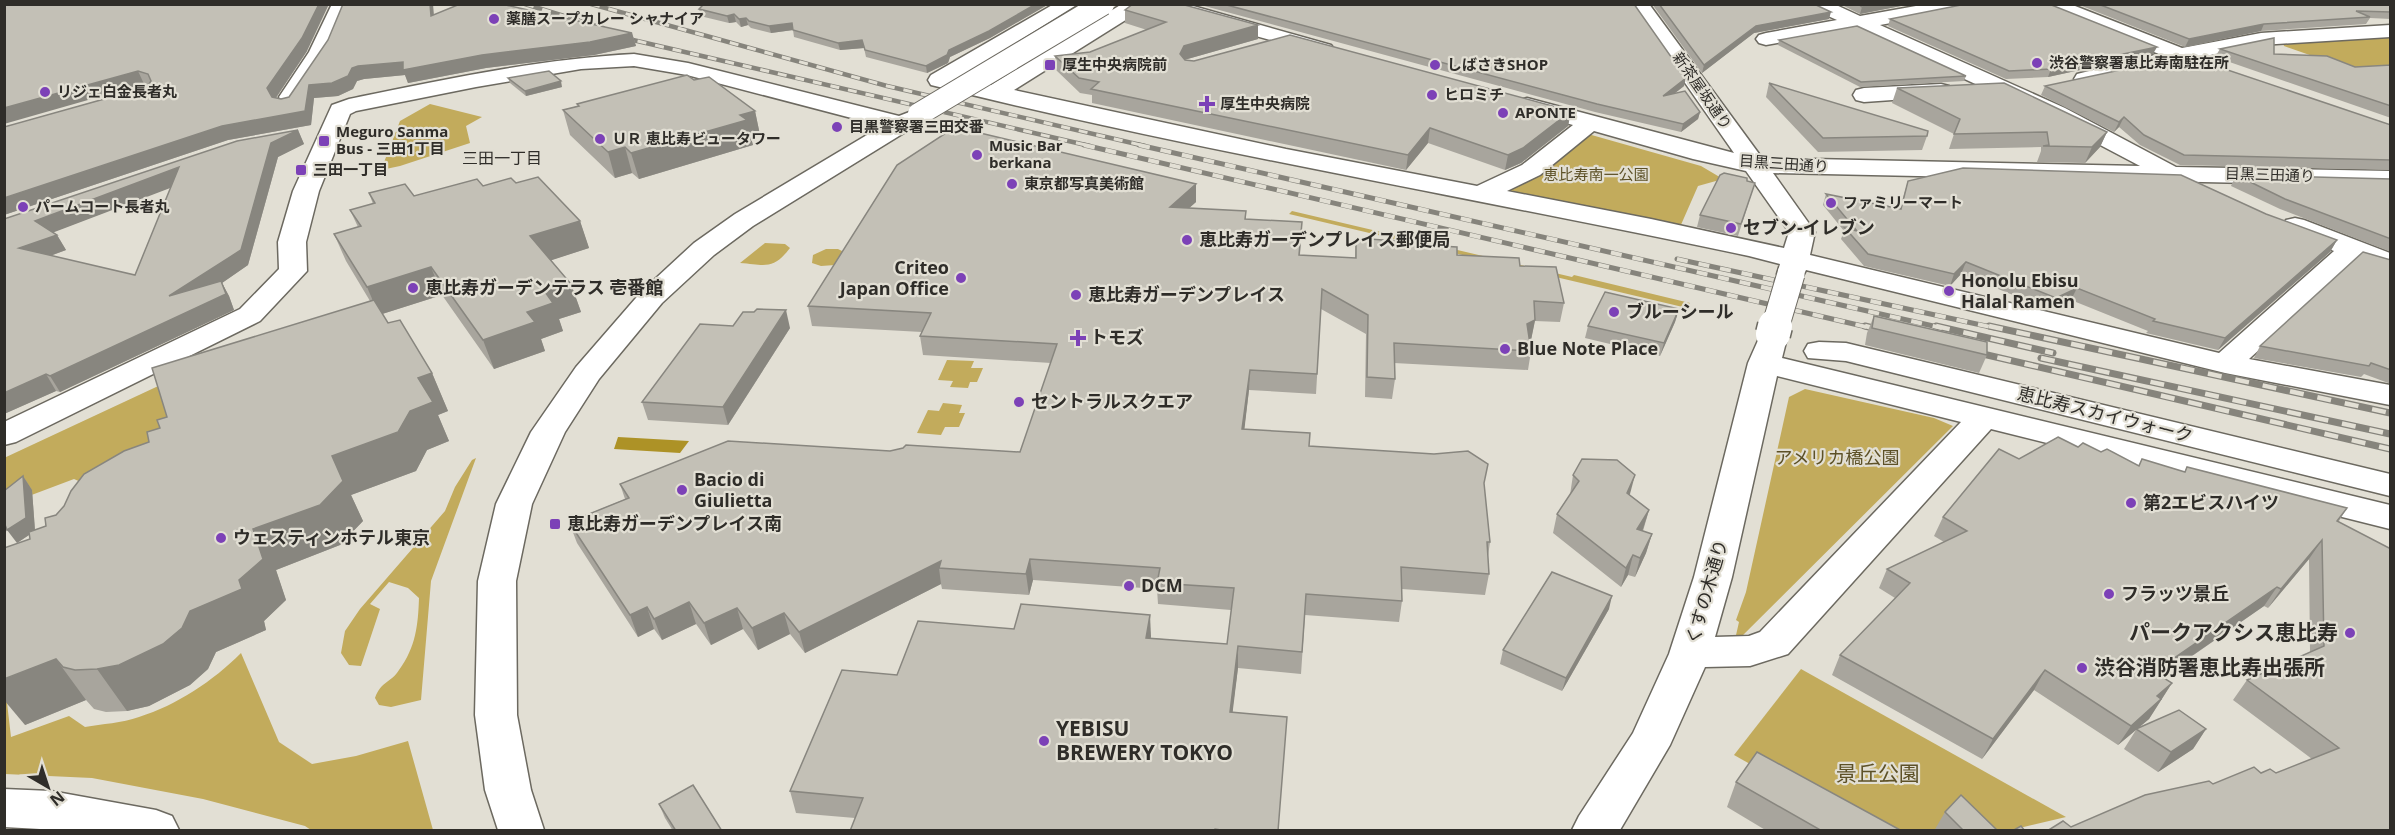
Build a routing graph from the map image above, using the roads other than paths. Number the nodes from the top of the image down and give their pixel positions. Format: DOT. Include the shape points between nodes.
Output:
graph roads {
  1 [pos="342,4"];
  2 [pos="1069,4"];
  3 [pos="1103,4"];
  4 [pos="1131,4"];
  5 [pos="1162,4"];
  6 [pos="1639,4"];
  7 [pos="1817,4"];
  8 [pos="1963,4"];
  9 [pos="2051,4"];
  10 [pos="1858,24"];
  11 [pos="2391,31"];
  12 [pos="1289,39"];
  13 [pos="1766,39"];
  14 [pos="1252,49"];
  15 [pos="1341,54"];
  16 [pos="2180,55"];
  17 [pos="2219,69"];
  18 [pos="2002,90"];
  19 [pos="993,93"];
  20 [pos="1864,95"];
  21 [pos="1511,101"];
  22 [pos="323,116"];
  23 [pos="910,119"];
  24 [pos="1590,123"];
  25 [pos="1754,165"];
  26 [pos="2172,173"];
  27 [pos="2391,179"];
  28 [pos="1480,194"];
  29 [pos="2232,198"];
  30 [pos="2270,217"];
  31 [pos="2352,249"];
  32 [pos="2391,263"];
  33 [pos="1793,267"];
  34 [pos="1769,348"];
  35 [pos="1819,351"];
  36 [pos="2225,364"];
  37 [pos="2391,395"];
  38 [pos="1984,417"];
  39 [pos="4,435"];
  40 [pos="2386,510"];
  41 [pos="1690,652"];
  42 [pos="4,808"];
  43 [pos="156,831"];
  44 [pos="521,831"];
  45 [pos="1595,831"];
  1 -- 22 [label="street" via="320,52 286,103"];
  2 -- 19 [label="street" via="939,80"];
  3 -- 23 [label="street, bridge"];
  4 -- 19 [label="street" via="1133,7"];
  5 -- 12 [label="street"];
  6 -- 25 [label="street, 新茶屋坂通り" via="1674,66"];
  7 -- 10 [label="street"];
  8 -- 10 [label="street"];
  9 -- 16 [label="street"];
  10 -- 13 [label="street"];
  10 -- 18 [label="street"];
  11 -- 16 [label="street" via="2261,39"];
  12 -- 14 [label="street"];
  12 -- 15 [label="street"];
  16 -- 17 [label="street"];
  16 -- 18 [label="street" via="2058,84"];
  18 -- 20 [label="street"];
  18 -- 26 [label="street" via="2057,113"];
  19 -- 28 [label="street"];
  21 -- 24 [label="street, 目黒三田通り"];
  22 -- 23 [label="street" via="360,103 476,80 581,63 634,60"];
  22 -- 39 [label="street" via="292,242 293,271 250,315"];
  23 -- 44 [label="street" via="744,220 704,249 652,297 587,374 549,432 514,504 497,581 496,715 508,790"];
  24 -- 25 [label="street, 目黒三田通り"];
  24 -- 28 [label="street" via="1531,170"];
  25 -- 26 [label="street, 目黒三田通り"];
  25 -- 33 [label="street, 新茶屋坂通り" via="1802,232"];
  26 -- 27 [label="street, 目黒三田通り"];
  26 -- 29 [label="street"];
  28 -- 33 [label="street" via="1651,227"];
  30 -- 31 [label="street"];
  31 -- 32 [label="street"];
  31 -- 36 [label="street"];
  33 -- 34 [label="street, くすの木通り, bridge"];
  33 -- 36 [label="street"];
  34 -- 38 [label="street"];
  34 -- 41 [label="street, くすの木通り" via="1725,532"];
  35 -- 40 [label="street, 恵比寿スカイウォーク" via="1846,352"];
  36 -- 37 [label="street"];
  38 -- 40 [label="street"];
  38 -- 41 [label="street" via="1774,643 1750,651"];
  41 -- 45 [label="street, くすの木通り" via="1651,742"];
  42 -- 43 [label="street" via="51,810"];
}
